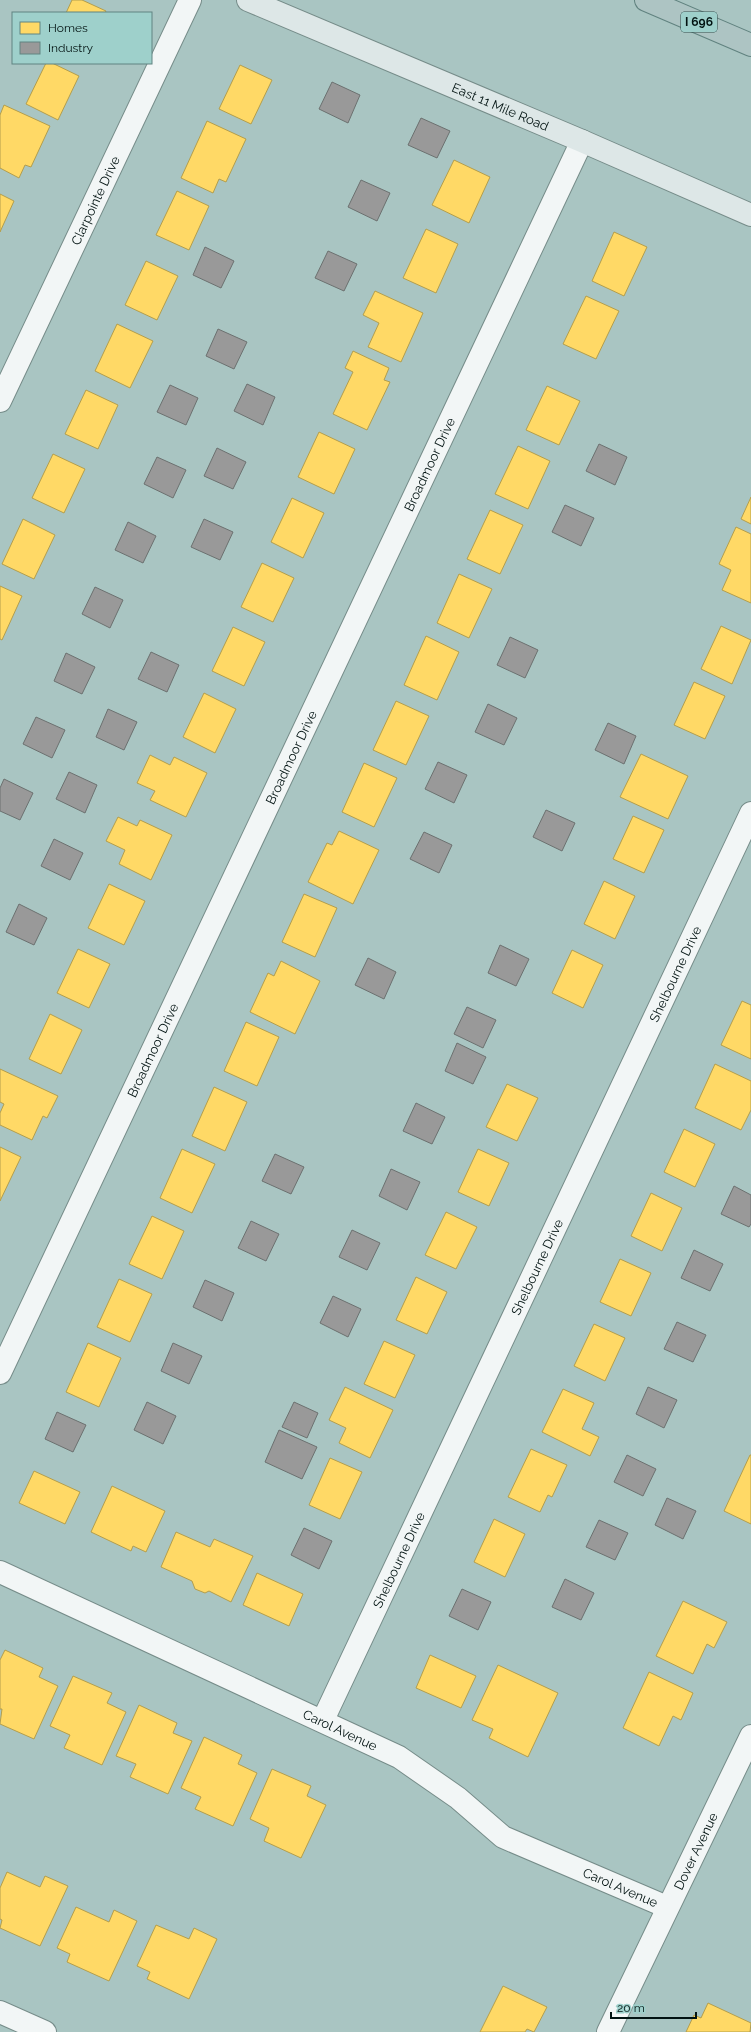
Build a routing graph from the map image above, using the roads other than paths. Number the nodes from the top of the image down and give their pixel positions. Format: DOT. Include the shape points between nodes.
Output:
graph roads {
  1 [pos="190,0"];
  2 [pos="248,0"];
  3 [pos="646,0"];
  4 [pos="751,45"];
  5 [pos="582,141"];
  6 [pos="751,215"];
  7 [pos="0,401"];
  8 [pos="751,813"];
  9 [pos="0,1373"];
  10 [pos="0,1572"];
  11 [pos="323,1720"];
  12 [pos="751,1736"];
  13 [pos="667,1908"];
  14 [pos="0,2012"];
  15 [pos="45,2032"];
  16 [pos="608,2032"];
  1 -- 7 [label="street, Clarpointe Drive"];
  2 -- 5 [label="main road, East 11 Mile Road"];
  3 -- 4 [label="highway, I 696"];
  5 -- 6 [label="main road, East 11 Mile Road"];
  5 -- 9 [label="street, Broadmoor Drive"];
  8 -- 11 [label="street, Shelbourne Drive"];
  10 -- 11 [label="street, Carol Avenue"];
  11 -- 13 [label="street, Carol Avenue" via="399,1757 458,1798 503,1837"];
  12 -- 13 [label="street, Dover Avenue"];
  13 -- 16 [label="street, Dover Avenue"];
  14 -- 15 [label="street"];
}
